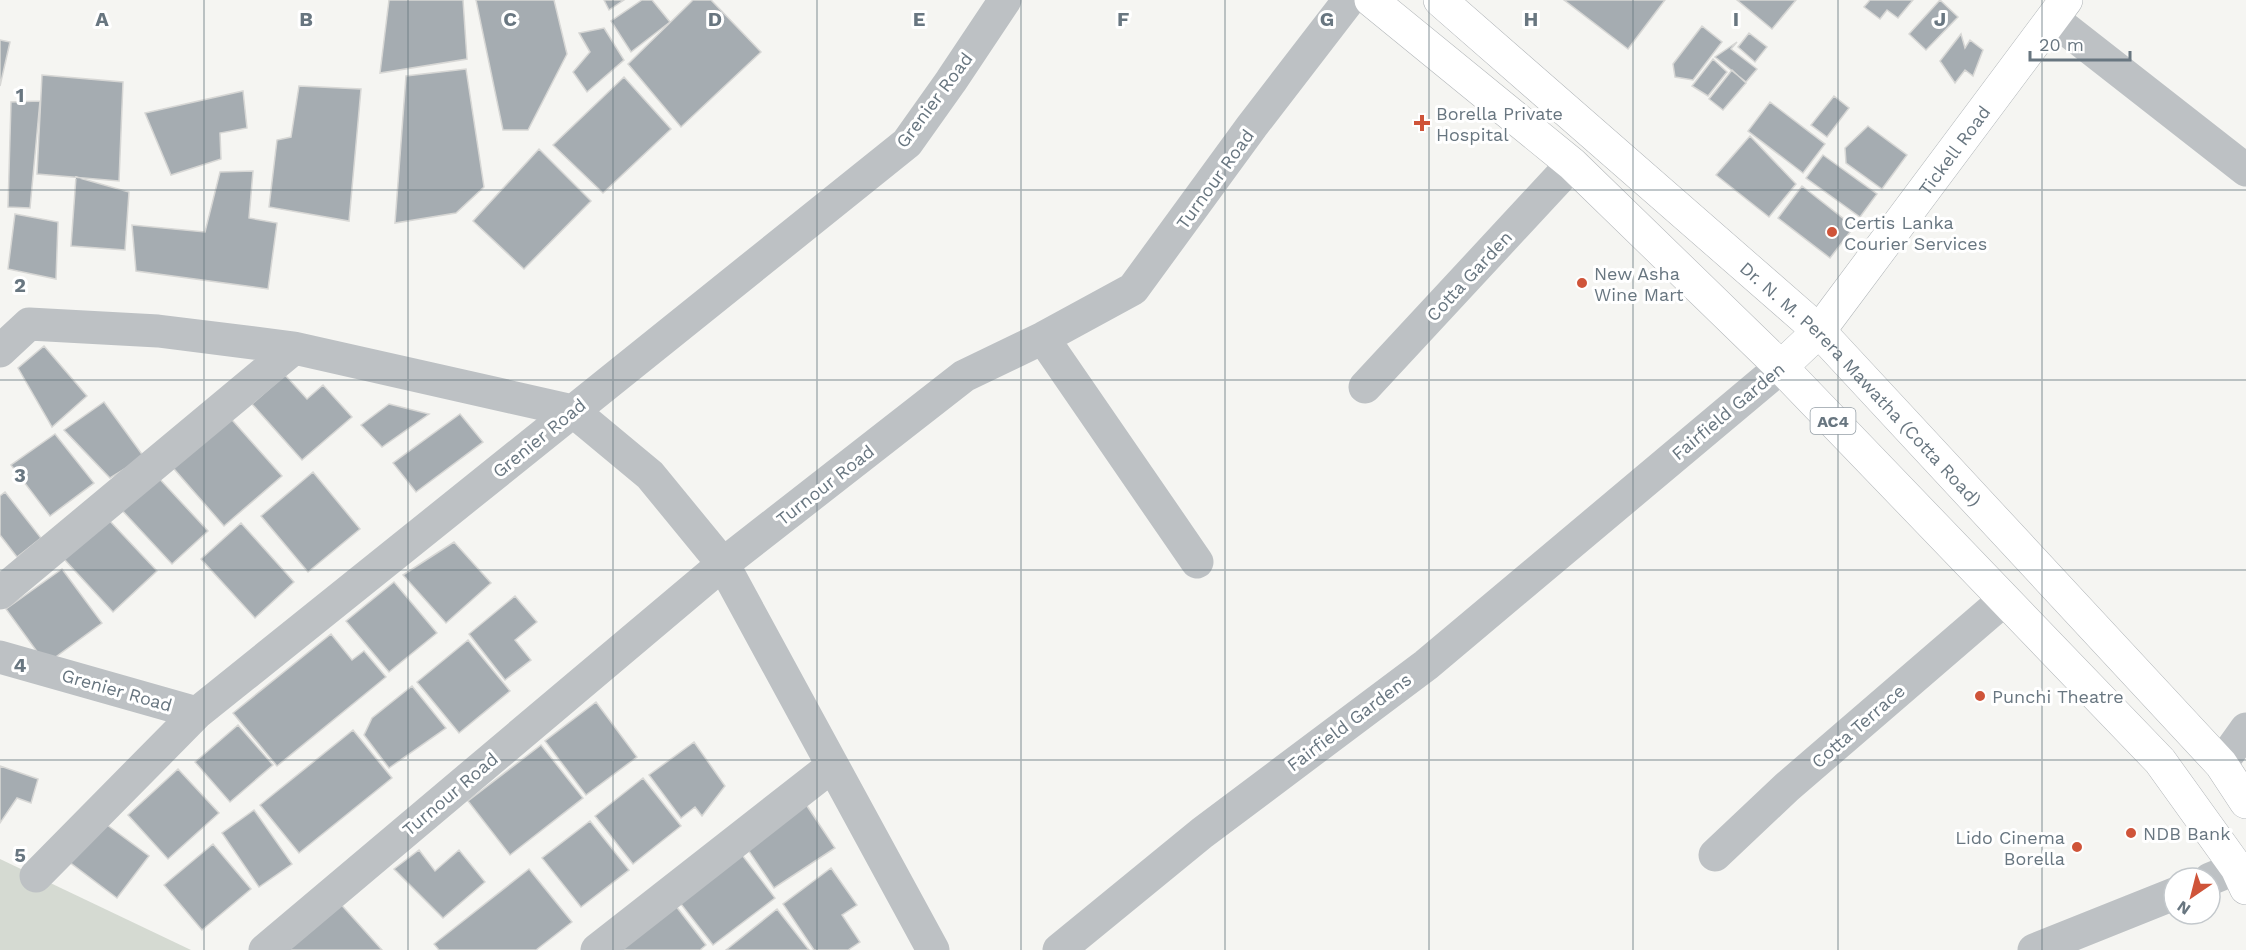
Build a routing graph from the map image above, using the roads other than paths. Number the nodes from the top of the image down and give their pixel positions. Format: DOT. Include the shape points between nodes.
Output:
graph roads {
  1 [pos="1005,0"];
  2 [pos="1349,0"];
  3 [pos="1371,0"];
  4 [pos="1453,4"];
  5 [pos="2059,9"];
  6 [pos="1572,164"];
  7 [pos="2246,170"];
  8 [pos="14,324"];
  9 [pos="1820,331"];
  10 [pos="1043,338"];
  11 [pos="294,348"];
  12 [pos="0,351"];
  13 [pos="1781,367"];
  14 [pos="1365,387"];
  15 [pos="573,411"];
  16 [pos="1635,489"];
  17 [pos="1197,562"];
  18 [pos="723,564"];
  19 [pos="0,593"];
  20 [pos="2004,600"];
  21 [pos="0,657"];
  22 [pos="197,713"];
  23 [pos="2246,729"];
  24 [pos="2221,764"];
  25 [pos="832,766"];
  26 [pos="2246,802"];
  27 [pos="1715,855"];
  28 [pos="36,876"];
  29 [pos="2231,878"];
  30 [pos="2162,899"];
  31 [pos="265,950"];
  32 [pos="597,950"];
  33 [pos="933,950"];
  34 [pos="1059,950"];
  35 [pos="2034,950"];
  1 -- 15 [label="street, Grenier Road" via="907,143"];
  2 -- 10 [label="street, Turnour Road" via="1133,289"];
  3 -- 6 [label="main road, AC4"];
  4 -- 9 [label="main road, Dr. N. M. Perera Mawatha (Cotta Road) / AC4"];
  5 -- 7 [label="street"];
  5 -- 9 [label="main road, Tickell Road"];
  6 -- 13 [label="main road, AC4"];
  6 -- 14 [label="street, Cotta Garden"];
  8 -- 11 [label="street" via="158,331"];
  8 -- 12 [label="street"];
  9 -- 13 [label="main road, Fairfield Garden"];
  9 -- 24 [label="main road, Dr. N. M. Perera Mawatha (Cotta Road) / AC4"];
  10 -- 17 [label="street"];
  10 -- 18 [label="street, Turnour Road" via="964,376"];
  11 -- 15 [label="street"];
  11 -- 19 [label="street"];
  13 -- 16 [label="street, Fairfield Garden"];
  13 -- 20 [label="main road, AC4"];
  15 -- 18 [label="street" via="650,475"];
  15 -- 22 [label="street, Grenier Road"];
  16 -- 34 [label="street, Fairfield Gardens" via="1426,665 1202,833"];
  18 -- 25 [label="street"];
  18 -- 31 [label="street, Turnour Road"];
  20 -- 27 [label="street, Cotta Terrace" via="1787,787"];
  20 -- 29 [label="main road, AC4" via="2160,761"];
  21 -- 22 [label="street, Grenier Road"];
  22 -- 28 [label="street"];
  23 -- 24 [label="street"];
  24 -- 26 [label="main road, Dr. N. M. Perera Mawatha (Cotta Road) / AC4"];
  25 -- 32 [label="street"];
  25 -- 33 [label="street"];
  30 -- 35 [label="street"];
}
